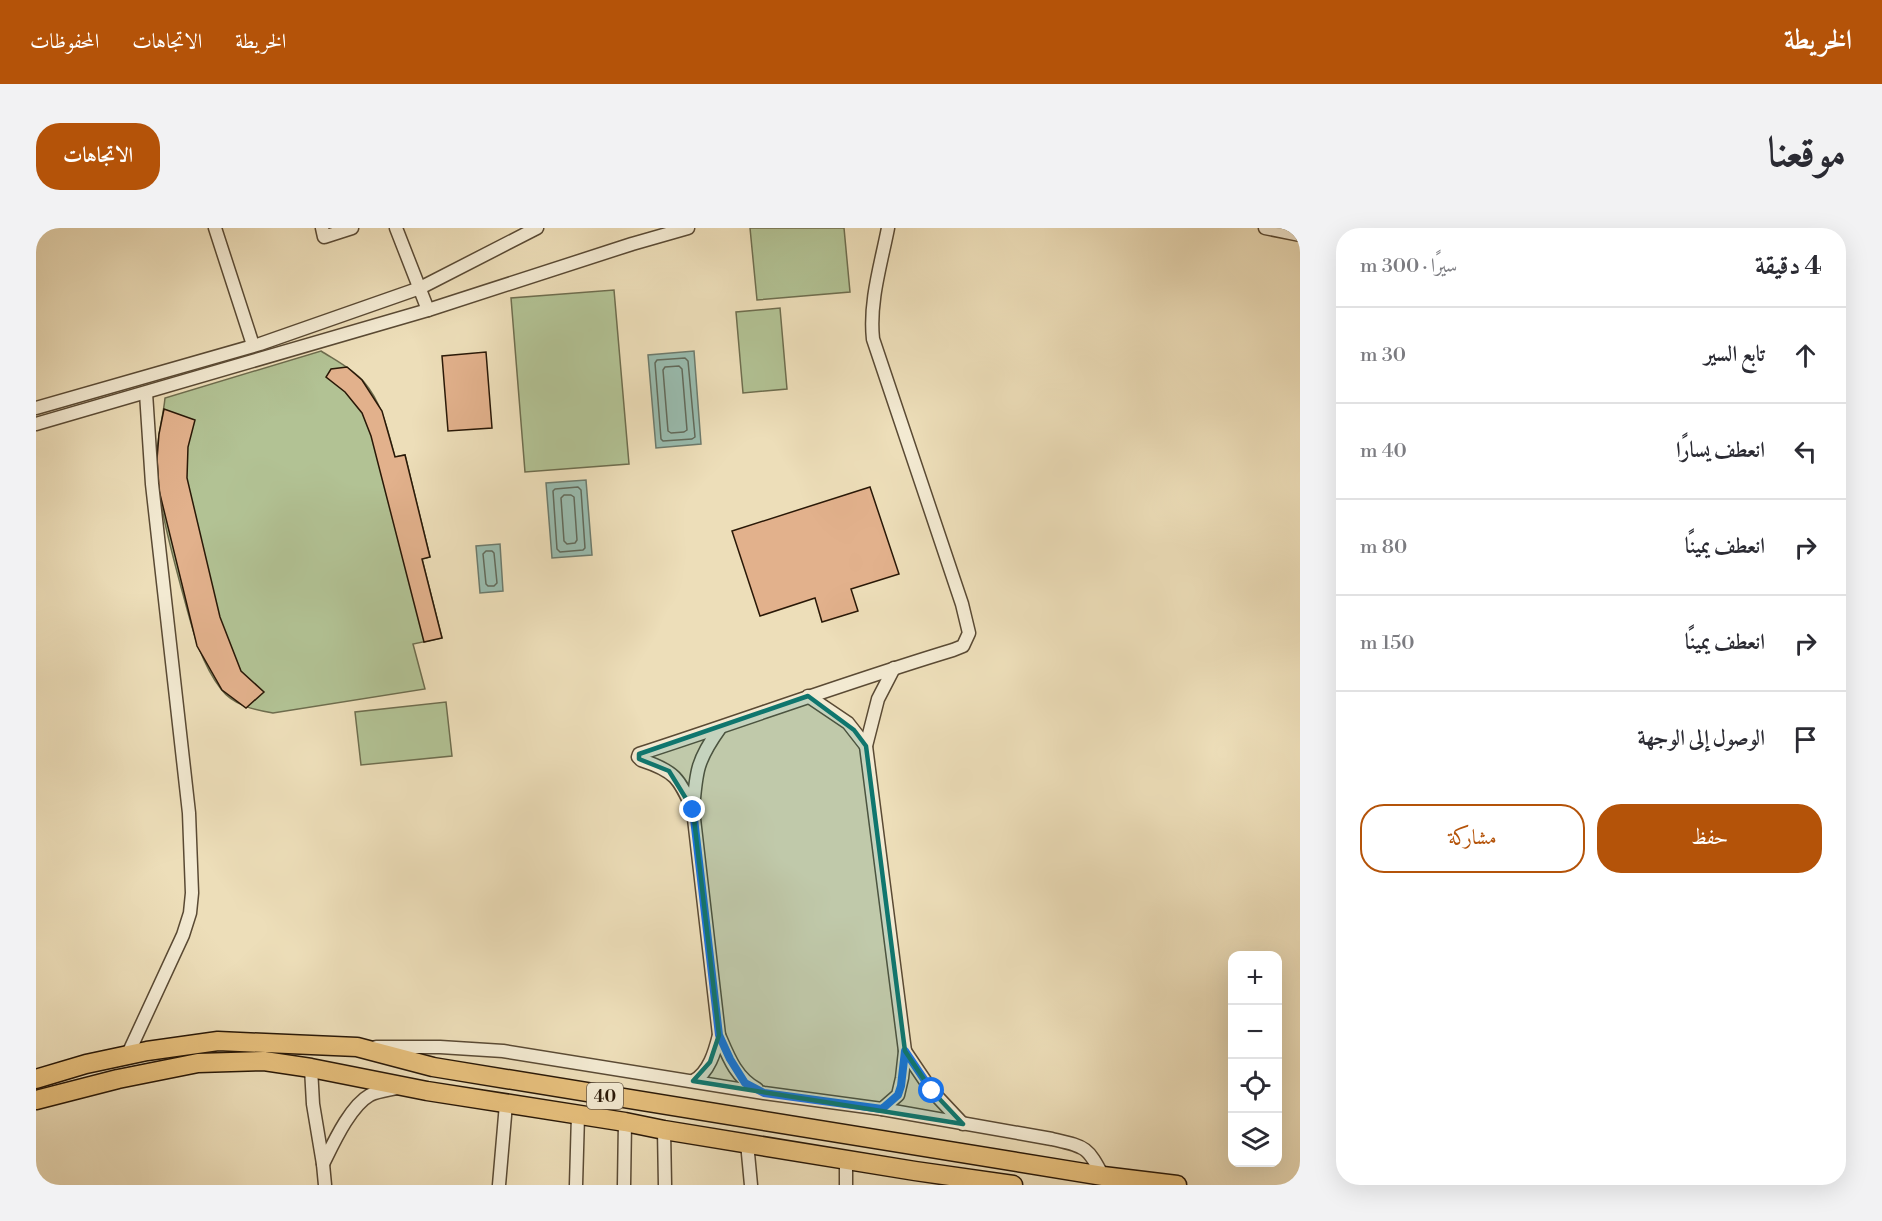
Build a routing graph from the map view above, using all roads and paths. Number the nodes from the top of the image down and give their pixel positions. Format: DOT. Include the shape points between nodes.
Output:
graph roads {
  1 [pos="215,228"];
  2 [pos="322,228"];
  3 [pos="352,228"];
  4 [pos="396,228"];
  5 [pos="537,228"];
  6 [pos="638,228"];
  7 [pos="688,228"];
  8 [pos="888,228"];
  9 [pos="1265,228"];
  10 [pos="1300,235"];
  11 [pos="643,241"];
  12 [pos="420,288"];
  13 [pos="428,310"];
  14 [pos="253,345"];
  15 [pos="146,393"];
  16 [pos="36,408"];
  17 [pos="36,424"];
  18 [pos="894,668"];
  19 [pos="808,696"];
  20 [pos="720,728"];
  21 [pos="866,746"];
  22 [pos="693,810"];
  23 [pos="719,1035"];
  24 [pos="357,1047"];
  25 [pos="905,1051"];
  26 [pos="127,1056"];
  27 [pos="433,1067"];
  28 [pos="310,1068"];
  29 [pos="36,1079"];
  30 [pos="693,1081"];
  31 [pos="403,1086"];
  32 [pos="427,1091"];
  33 [pos="764,1093"];
  34 [pos="36,1100"];
  35 [pos="506,1104"];
  36 [pos="882,1109"];
  37 [pos="578,1115"];
  38 [pos="625,1122"];
  39 [pos="963,1124"];
  40 [pos="664,1130"];
  41 [pos="886,1142"];
  42 [pos="747,1143"];
  43 [pos="846,1159"];
  44 [pos="323,1164"];
  45 [pos="884,1166"];
  46 [pos="1103,1176"];
  47 [pos="915,1178"];
  48 [pos="1166,1184"];
  49 [pos="325,1185"];
  50 [pos="499,1185"];
  51 [pos="576,1185"];
  52 [pos="624,1185"];
  53 [pos="665,1185"];
  54 [pos="751,1185"];
  55 [pos="846,1185"];
  56 [pos="1013,1185"];
  1 -- 14 [label="street"];
  2 -- 3 [label="street" via="324,237"];
  4 -- 12 [label="street"];
  5 -- 12 [label="street"];
  6 -- 11 [label="street"];
  7 -- 11 [label="street"];
  8 -- 18 [label="street" via="873,303 873,339 969,629 963,646"];
  9 -- 10 [label="street"];
  11 -- 13 [label="street"];
  12 -- 13 [label="street"];
  12 -- 14 [label="street"];
  13 -- 15 [label="street"];
  14 -- 16 [label="street"];
  15 -- 17 [label="street"];
  15 -- 26 [label="street" via="153,496 189,813 192,893 183,935"];
  18 -- 19 [label="street"];
  18 -- 21 [label="street" via="875,710"];
  19 -- 20 [label="street"];
  19 -- 21 [label="street" via="848,723"];
  20 -- 22 [label="street" via="700,759"];
  20 -- 22 [label="street" via="638,755 675,777"];
  21 -- 25 [label="street"];
  22 -- 23 [label="street"];
  23 -- 30 [label="street" via="710,1062"];
  23 -- 33 [label="street" via="745,1083"];
  24 -- 26 [label="highway, 40" via="218,1041"];
  24 -- 27 [label="highway, 40"];
  24 -- 30 [label="street" via="503,1051"];
  25 -- 36 [label="street" via="898,1095"];
  25 -- 39 [label="street" via="932,1091"];
  26 -- 29 [label="highway, 40"];
  27 -- 32 [label="highway"];
  27 -- 41 [label="highway, 40"];
  28 -- 31 [label="highway, 40"];
  28 -- 34 [label="highway, 40" via="264,1061 198,1063"];
  28 -- 44 [label="street"];
  30 -- 33 [label="street"];
  31 -- 32 [label="highway, 40"];
  31 -- 44 [label="street" via="370,1095 358,1106"];
  32 -- 35 [label="highway, 40"];
  33 -- 36 [label="street"];
  35 -- 37 [label="highway, 40"];
  35 -- 50 [label="street"];
  36 -- 39 [label="street"];
  37 -- 38 [label="highway, 40"];
  37 -- 51 [label="street"];
  38 -- 40 [label="highway, 40"];
  38 -- 52 [label="street"];
  39 -- 46 [label="street" via="1079,1145 1091,1155"];
  40 -- 42 [label="highway, 40"];
  40 -- 53 [label="street"];
  41 -- 45 [label="highway"];
  41 -- 46 [label="highway, 40"];
  42 -- 43 [label="highway, 40"];
  42 -- 54 [label="street"];
  43 -- 45 [label="highway, 40"];
  43 -- 55 [label="street"];
  44 -- 49 [label="street"];
  45 -- 47 [label="highway, 40"];
  46 -- 48 [label="highway, 40"];
  47 -- 56 [label="highway, 40"];
}
